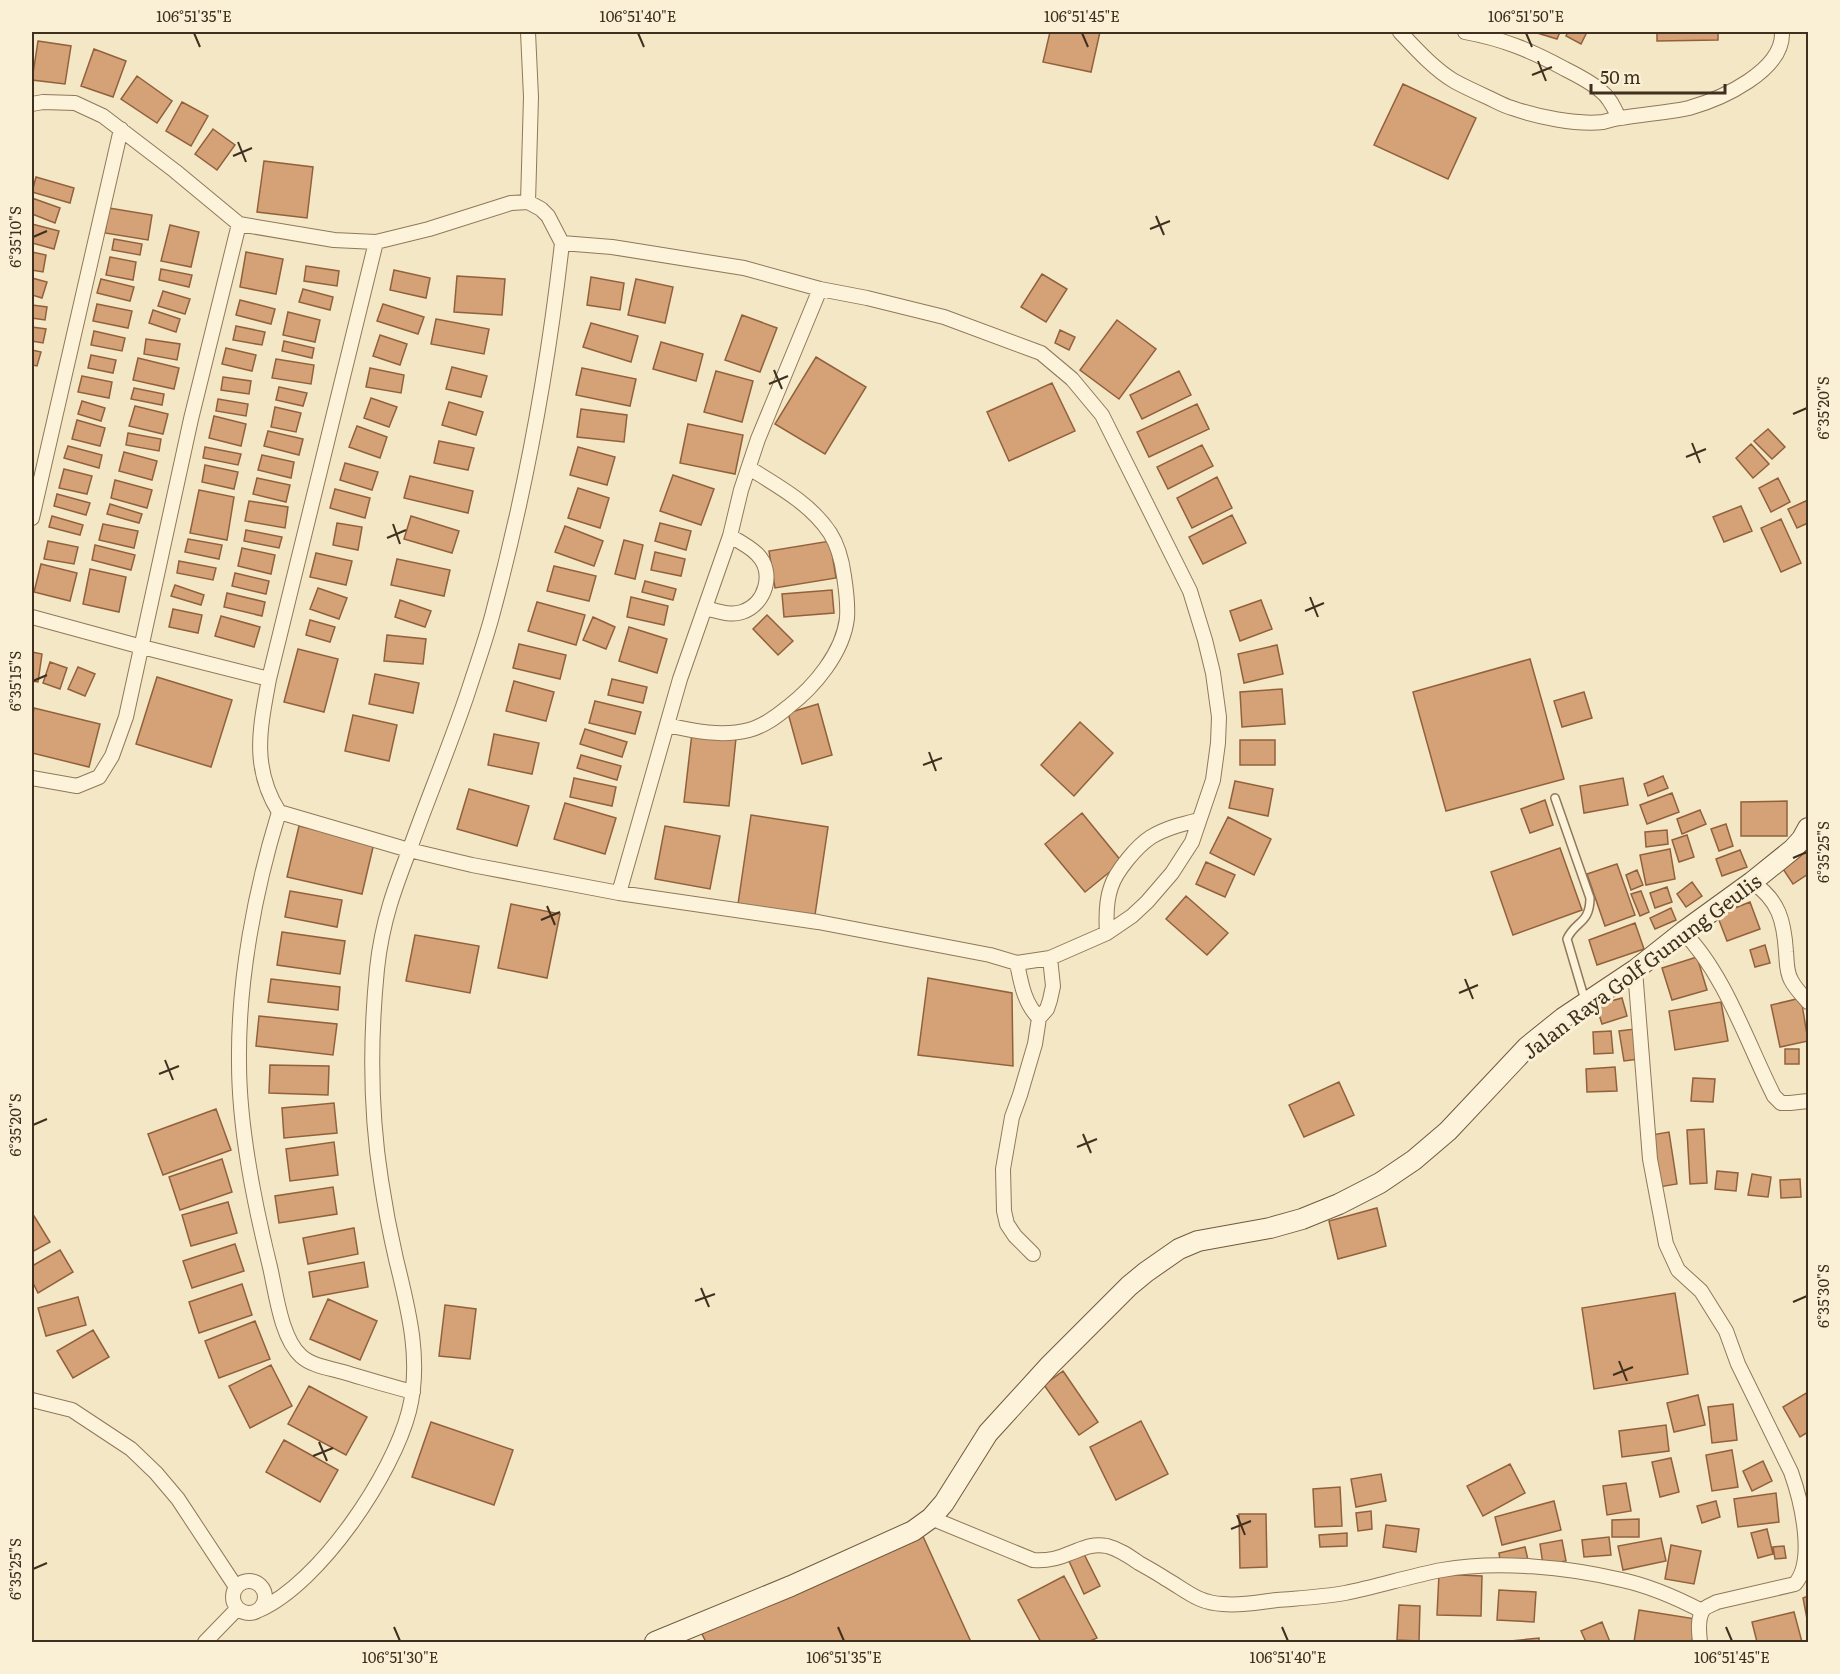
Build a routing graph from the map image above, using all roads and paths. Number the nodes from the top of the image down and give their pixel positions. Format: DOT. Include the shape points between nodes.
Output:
graph roads {
  1 [pos="528,32"];
  2 [pos="1405,32"];
  3 [pos="1465,32"];
  4 [pos="1782,32"];
  5 [pos="32,104"];
  6 [pos="1619,118"];
  7 [pos="121,129"];
  8 [pos="528,202"];
  9 [pos="238,224"];
  10 [pos="376,242"];
  11 [pos="562,243"];
  12 [pos="820,289"];
  13 [pos="749,468"];
  14 [pos="32,518"];
  15 [pos="730,536"];
  16 [pos="705,608"];
  17 [pos="32,617"];
  18 [pos="142,647"];
  19 [pos="269,679"];
  20 [pos="667,725"];
  21 [pos="32,778"];
  22 [pos="1554,798"];
  23 [pos="279,812"];
  24 [pos="1199,820"];
  25 [pos="1809,828"];
  26 [pos="409,850"];
  27 [pos="1752,882"];
  28 [pos="619,893"];
  29 [pos="1683,932"];
  30 [pos="1107,933"];
  31 [pos="1050,958"];
  32 [pos="1017,963"];
  33 [pos="1635,970"];
  34 [pos="1809,1002"];
  35 [pos="1586,1003"];
  36 [pos="1039,1018"];
  37 [pos="1809,1101"];
  38 [pos="1033,1254"];
  39 [pos="413,1392"];
  40 [pos="32,1400"];
  41 [pos="931,1518"];
  42 [pos="1806,1574"];
  43 [pos="236,1587"];
  44 [pos="237,1609"];
  45 [pos="259,1610"];
  46 [pos="1702,1611"];
  47 [pos="665,1641"];
  48 [pos="205,1642"];
  49 [pos="1700,1642"];
  1 -- 8 [label="street"];
  2 -- 6 [label="street" via="1426,59 1453,80 1512,108 1575,122"];
  3 -- 6 [label="street" via="1507,41 1576,75 1602,91"];
  4 -- 6 [label="street" via="1778,52 1745,83 1690,107"];
  5 -- 7 [label="street" via="75,103"];
  7 -- 9 [label="street"];
  7 -- 14 [label="street"];
  8 -- 10 [label="street" via="511,203"];
  8 -- 11 [label="street" via="548,216"];
  9 -- 10 [label="street" via="334,240"];
  9 -- 18 [label="street"];
  10 -- 19 [label="street"];
  11 -- 12 [label="street" via="744,268"];
  11 -- 26 [label="street" via="544,378 497,598 462,710"];
  12 -- 13 [label="street"];
  12 -- 24 [label="street" via="944,317 1041,353 1072,379 1102,415 1190,591 1214,673 1218,742 1213,780"];
  13 -- 15 [label="street"];
  13 -- 20 [label="street" via="794,497 830,533 840,554 846,586 847,618 840,643 826,668 798,700 771,721 748,730 719,733"];
  15 -- 16 [label="street"];
  15 -- 16 [label="street" via="758,555 767,569 763,596 741,612"];
  16 -- 20 [label="street"];
  17 -- 18 [label="street"];
  18 -- 19 [label="street"];
  18 -- 21 [label="street" via="126,717 112,756 99,777 77,786"];
  19 -- 23 [label="street" via="259,747 266,789"];
  20 -- 28 [label="street"];
  22 -- 35 [label="lane" via="1590,898 1590,911 1567,939"];
  23 -- 26 [label="street"];
  23 -- 39 [label="street" via="259,885 250,938 239,1061 244,1138 266,1251 282,1320 300,1356 312,1363"];
  24 -- 30 [label="street" via="1192,842 1172,873 1132,916"];
  24 -- 30 [label="street" via="1150,837 1133,853 1111,886"];
  25 -- 27 [label="main road, Jalan Raya Golf Gunung Geulis" via="1793,849"];
  26 -- 28 [label="street"];
  26 -- 39 [label="street" via="381,934 371,1053 380,1180 414,1349"];
  27 -- 29 [label="main road, Jalan Raya Golf Gunung Geulis"];
  27 -- 34 [label="street" via="1764,890 1782,916 1787,970"];
  28 -- 32 [label="street" via="818,922"];
  29 -- 33 [label="main road, Jalan Raya Golf Gunung Geulis"];
  29 -- 37 [label="street" via="1712,969 1774,1096 1780,1102"];
  30 -- 31 [label="street"];
  31 -- 32 [label="street"];
  31 -- 36 [label="street" via="1053,986 1047,1009"];
  32 -- 36 [label="street" via="1028,1005"];
  33 -- 35 [label="main road, Jalan Raya Golf Gunung Geulis"];
  33 -- 42 [label="street" via="1650,1159 1666,1244 1678,1270 1701,1290 1726,1331 1791,1472 1805,1535"];
  35 -- 41 [label="main road, Jalan Raya Golf Gunung Geulis" via="1527,1047 1448,1131 1380,1183 1302,1218 1188,1245 1146,1272 1050,1365 988,1433"];
  36 -- 38 [label="street" via="1012,1117 1003,1170 1007,1224"];
  39 -- 45 [label="street" via="394,1451 350,1526 300,1583"];
  40 -- 43 [label="street" via="72,1410 131,1449 178,1499"];
  41 -- 46 [label="street" via="1033,1560 1055,1558 1092,1545 1107,1546 1192,1597 1224,1605 1344,1593 1440,1570 1497,1566 1574,1571 1623,1580"];
  41 -- 47 [label="main road, Jalan Raya Golf Gunung Geulis" via="913,1531"];
  42 -- 46 [label="street" via="1795,1584 1717,1602"];
  43 -- 44 [label="street" via="233,1594"];
  43 -- 45 [label="street" via="250,1581 257,1583 265,1596"];
  44 -- 45 [label="street" via="252,1613"];
  44 -- 48 [label="street"];
  46 -- 49 [label="street"];
}
